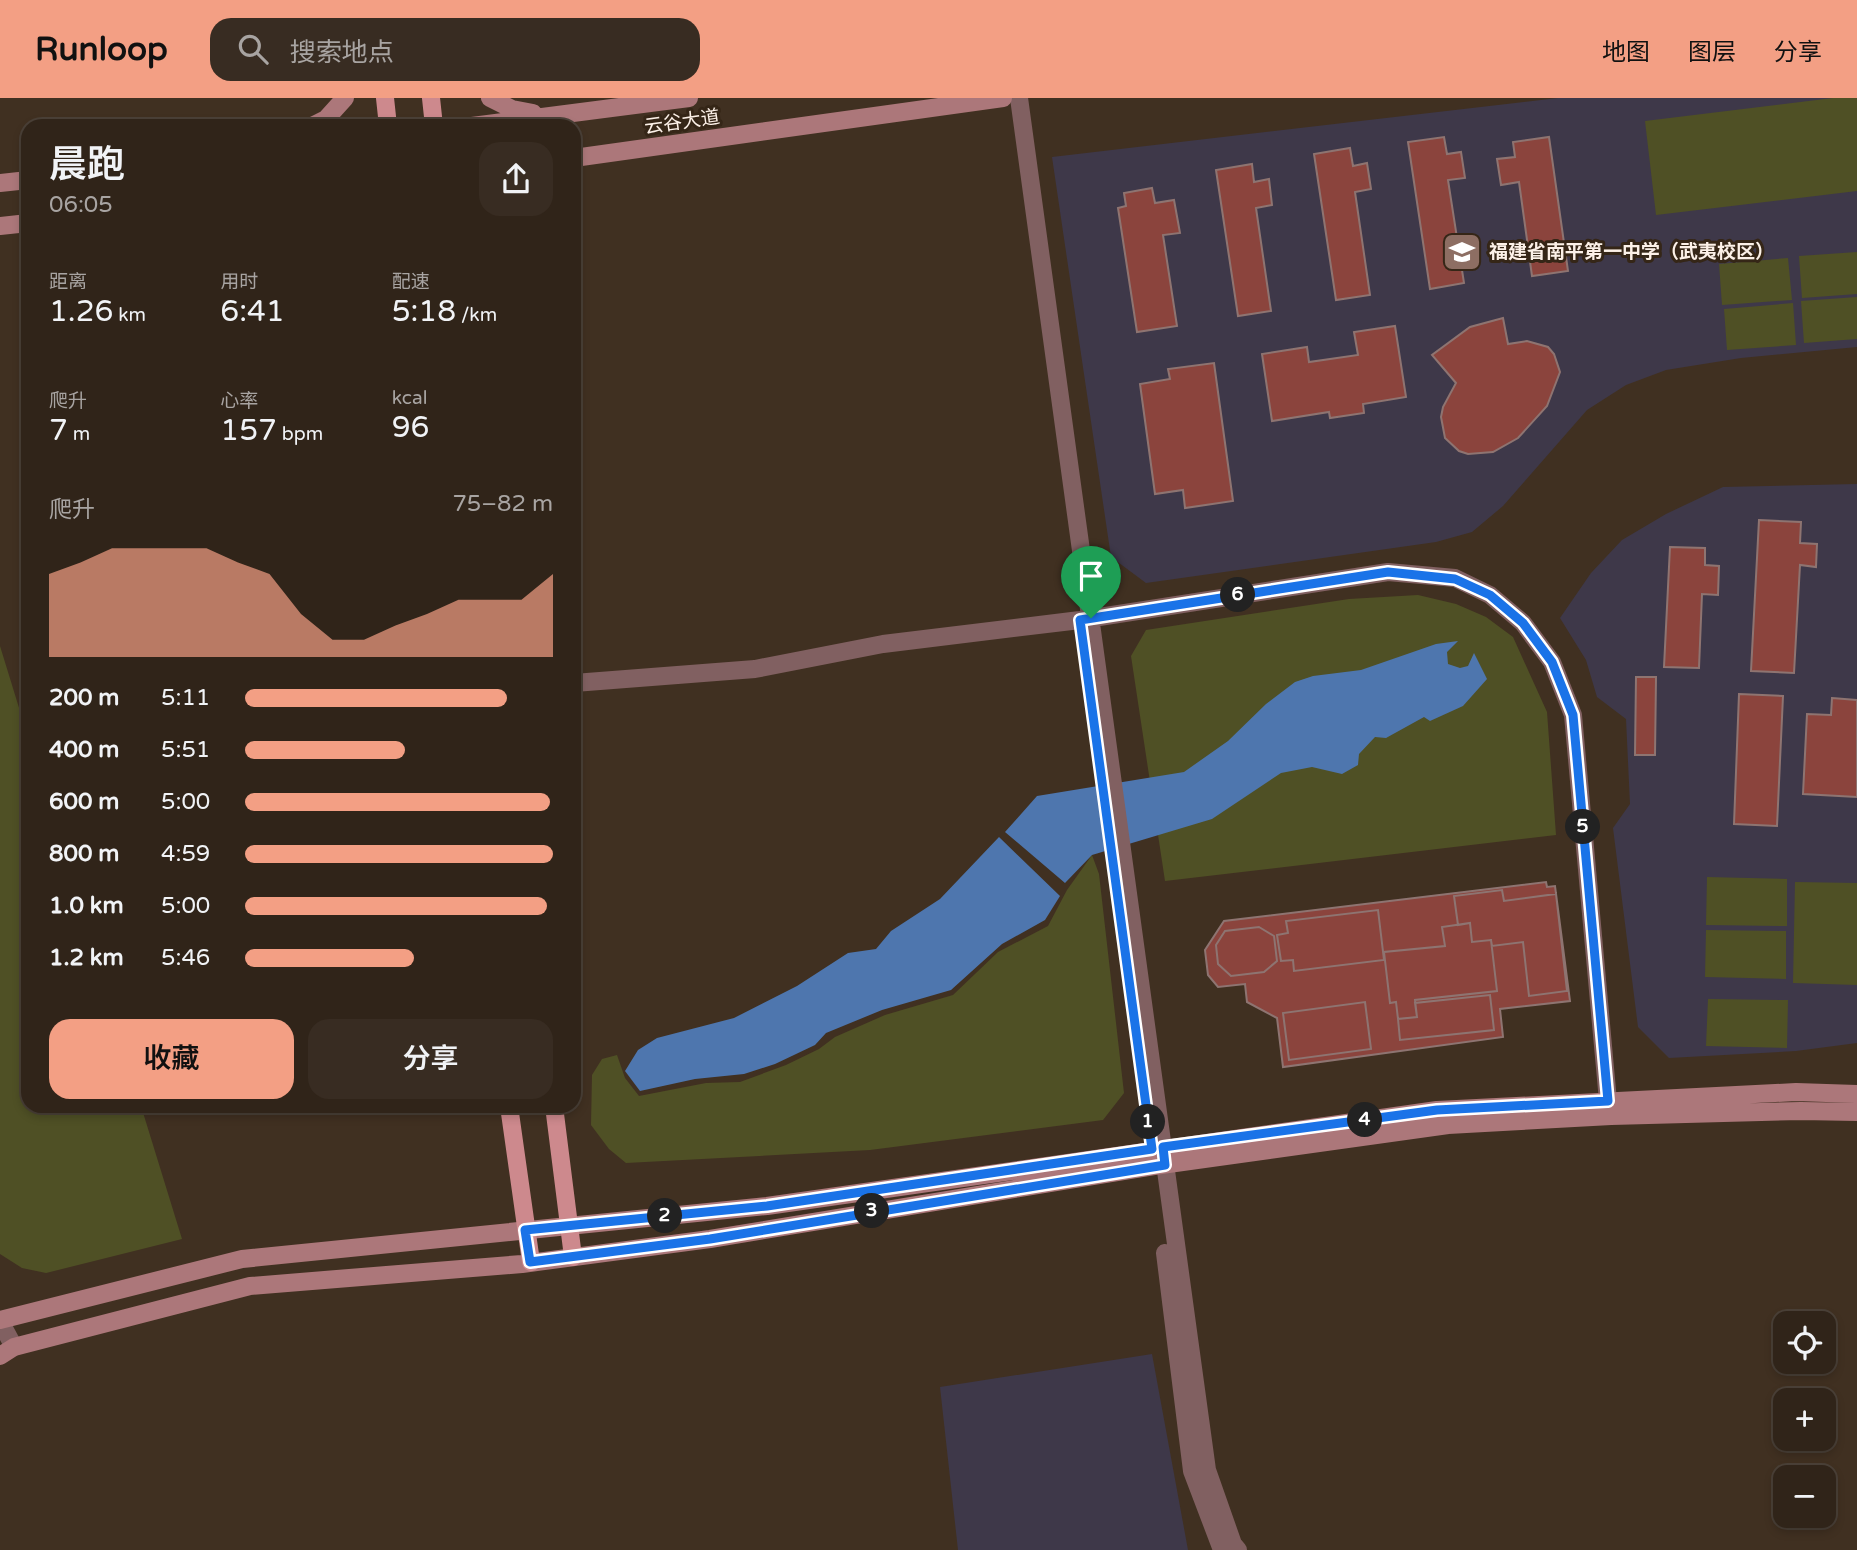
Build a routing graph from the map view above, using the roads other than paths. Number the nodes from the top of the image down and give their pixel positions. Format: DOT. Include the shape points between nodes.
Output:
graph roads {
  1 [pos="345,98"];
  2 [pos="385,98"];
  3 [pos="431,98"];
  4 [pos="490,98"];
  5 [pos="688,98"];
  6 [pos="1006,98"];
  7 [pos="1019,98"];
  8 [pos="554,116"];
  9 [pos="326,119"];
  10 [pos="387,119"];
  11 [pos="433,119"];
  12 [pos="529,119"];
  13 [pos="581,157"];
  14 [pos="21,181"];
  15 [pos="0,183"];
  16 [pos="21,224"];
  17 [pos="0,226"];
  18 [pos="1086,619"];
  19 [pos="581,682"];
  20 [pos="1857,1094"];
  21 [pos="1608,1101"];
  22 [pos="1857,1112"];
  23 [pos="510,1113"];
  24 [pos="555,1113"];
  25 [pos="1158,1157"];
  26 [pos="568,1226"];
  27 [pos="525,1230"];
  28 [pos="573,1257"];
  29 [pos="530,1262"];
  30 [pos="0,1321"];
  31 [pos="7,1352"];
  32 [pos="1222,1550"];
  33 [pos="1238,1550"];
  1 -- 9 [label="main road"];
  2 -- 10 [label="main road"];
  3 -- 11 [label="main road"];
  4 -- 8 [label="main road" via="512,109"];
  5 -- 8 [label="main road, 云谷大道"];
  6 -- 13 [label="main road, 云谷大道"];
  6 -- 18 [label="street"];
  7 -- 18 [label="street"];
  8 -- 12 [label="main road, 云谷大道"];
  14 -- 15 [label="main road"];
  16 -- 17 [label="main road"];
  18 -- 19 [label="street" via="883,644 755,669"];
  18 -- 21 [label="street" via="1388,572 1455,579 1490,595 1523,623 1552,662 1573,715"];
  18 -- 25 [label="street"];
  20 -- 21 [label="main road" via="1796,1092"];
  21 -- 25 [label="main road" via="1437,1110"];
  22 -- 25 [label="main road" via="1611,1116 1447,1125"];
  23 -- 27 [label="main road"];
  24 -- 26 [label="main road"];
  25 -- 26 [label="main road"];
  25 -- 28 [label="main road" via="710,1239"];
  25 -- 32 [label="street" via="1192,1471"];
  25 -- 33 [label="street" via="1208,1470"];
  26 -- 27 [label="main road"];
  26 -- 28 [label="main road"];
  27 -- 29 [label="main road"];
  27 -- 30 [label="main road" via="242,1259"];
  28 -- 29 [label="main road"];
  29 -- 31 [label="main road" via="250,1286"];
  30 -- 31 [label="street"];
}
